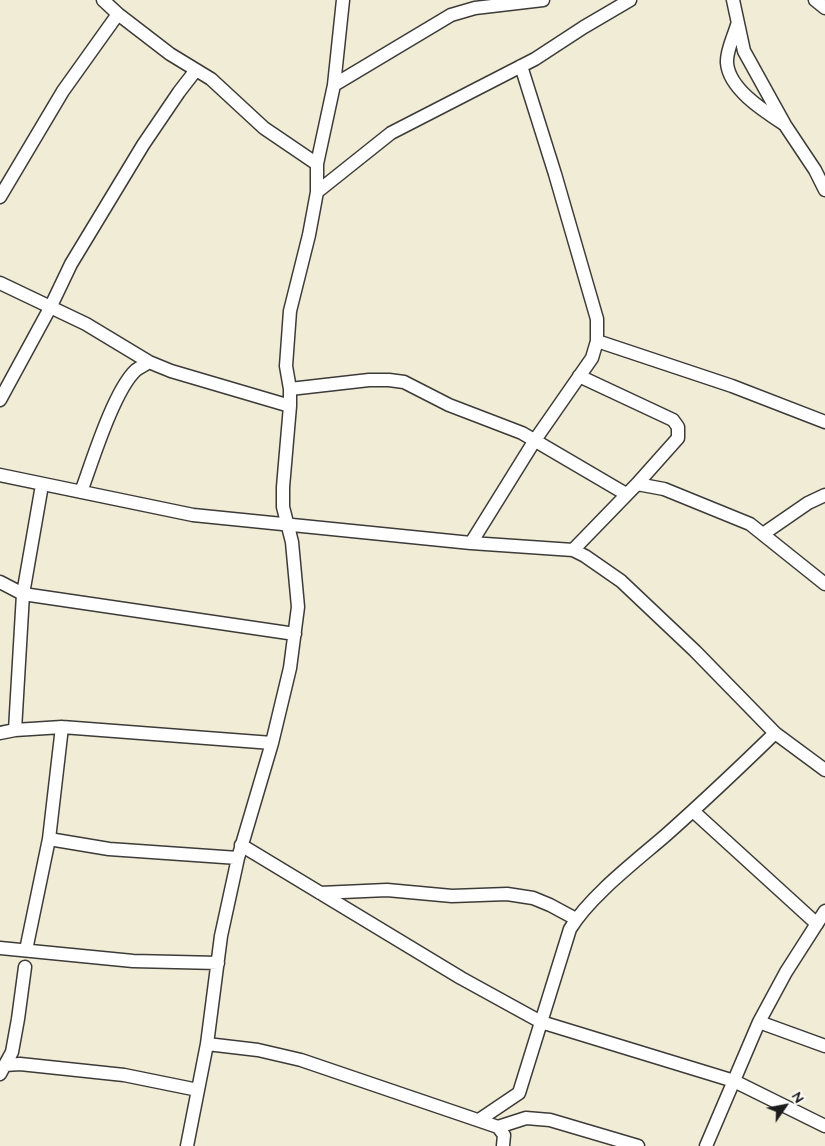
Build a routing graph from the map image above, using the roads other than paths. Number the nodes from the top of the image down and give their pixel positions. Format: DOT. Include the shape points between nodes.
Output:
graph roads {
  1 [pos="103,0"];
  2 [pos="342,0"];
  3 [pos="543,0"];
  4 [pos="630,0"];
  5 [pos="733,0"];
  6 [pos="815,0"];
  7 [pos="825,8"];
  8 [pos="118,14"];
  9 [pos="738,23"];
  10 [pos="521,66"];
  11 [pos="196,70"];
  12 [pos="334,86"];
  13 [pos="785,125"];
  14 [pos="317,164"];
  15 [pos="825,190"];
  16 [pos="317,192"];
  17 [pos="0,197"];
  18 [pos="0,283"];
  19 [pos="50,308"];
  20 [pos="597,341"];
  21 [pos="149,362"];
  22 [pos="579,376"];
  23 [pos="290,390"];
  24 [pos="0,400"];
  25 [pos="290,406"];
  26 [pos="825,422"];
  27 [pos="535,440"];
  28 [pos="0,475"];
  29 [pos="637,484"];
  30 [pos="42,485"];
  31 [pos="81,492"];
  32 [pos="626,494"];
  33 [pos="825,495"];
  34 [pos="287,525"];
  35 [pos="763,534"];
  36 [pos="471,544"];
  37 [pos="573,550"];
  38 [pos="0,582"];
  39 [pos="825,584"];
  40 [pos="23,594"];
  41 [pos="295,634"];
  42 [pos="62,727"];
  43 [pos="15,730"];
  44 [pos="0,733"];
  45 [pos="775,733"];
  46 [pos="272,743"];
  47 [pos="825,770"];
  48 [pos="693,811"];
  49 [pos="49,839"];
  50 [pos="240,852"];
  51 [pos="320,893"];
  52 [pos="825,911"];
  53 [pos="576,919"];
  54 [pos="817,924"];
  55 [pos="0,948"];
  56 [pos="21,950"];
  57 [pos="40,952"];
  58 [pos="218,963"];
  59 [pos="25,967"];
  60 [pos="541,1022"];
  61 [pos="759,1022"];
  62 [pos="207,1044"];
  63 [pos="825,1046"];
  64 [pos="12,1052"];
  65 [pos="20,1064"];
  66 [pos="2,1070"];
  67 [pos="734,1081"];
  68 [pos="198,1090"];
  69 [pos="479,1120"];
  70 [pos="825,1126"];
  71 [pos="498,1127"];
  72 [pos="187,1146"];
  73 [pos="504,1146"];
  74 [pos="638,1146"];
  75 [pos="706,1146"];
  1 -- 8 [label="street"];
  2 -- 12 [label="street"];
  3 -- 12 [label="street" via="475,8 451,15"];
  4 -- 10 [label="street"];
  5 -- 9 [label="street"];
  6 -- 7 [label="street"];
  8 -- 11 [label="street"];
  8 -- 17 [label="street" via="63,91"];
  9 -- 13 [label="street" via="744,51"];
  9 -- 13 [label="street" via="727,62 730,75 761,109"];
  10 -- 16 [label="street" via="390,133"];
  10 -- 20 [label="street" via="597,319"];
  11 -- 14 [label="street" via="211,79 264,128"];
  11 -- 19 [label="street" via="142,145 71,264"];
  12 -- 14 [label="street"];
  13 -- 15 [label="street"];
  14 -- 16 [label="street"];
  16 -- 23 [label="street" via="290,311 286,366"];
  18 -- 19 [label="street"];
  19 -- 21 [label="street" via="86,324"];
  19 -- 24 [label="street"];
  20 -- 22 [label="street" via="592,358"];
  20 -- 26 [label="street" via="732,386"];
  21 -- 25 [label="street"];
  21 -- 31 [label="street" via="128,380 112,410"];
  22 -- 27 [label="street"];
  22 -- 29 [label="street" via="673,420 678,427 678,438"];
  23 -- 25 [label="street"];
  23 -- 27 [label="street" via="370,380 404,382 449,405"];
  25 -- 34 [label="street" via="283,487"];
  27 -- 32 [label="street"];
  27 -- 36 [label="street"];
  28 -- 30 [label="street"];
  29 -- 32 [label="street"];
  29 -- 35 [label="street" via="664,489 735,516"];
  30 -- 31 [label="street"];
  30 -- 40 [label="street"];
  31 -- 34 [label="street" via="193,515"];
  32 -- 37 [label="street"];
  33 -- 35 [label="street"];
  34 -- 36 [label="street"];
  34 -- 41 [label="street" via="292,542 298,607"];
  35 -- 39 [label="street"];
  36 -- 37 [label="street"];
  37 -- 45 [label="street" via="621,581 696,651"];
  38 -- 40 [label="street"];
  40 -- 41 [label="street"];
  40 -- 43 [label="street"];
  41 -- 46 [label="street"];
  42 -- 43 [label="street"];
  42 -- 46 [label="street"];
  42 -- 49 [label="street"];
  43 -- 44 [label="street"];
  45 -- 47 [label="street"];
  45 -- 48 [label="street"];
  46 -- 50 [label="street"];
  48 -- 53 [label="street" via="615,879"];
  48 -- 54 [label="street"];
  49 -- 50 [label="street" via="174,854"];
  49 -- 56 [label="street"];
  50 -- 51 [label="street"];
  50 -- 58 [label="street"];
  51 -- 53 [label="street" via="387,890 452,896 507,894 533,898"];
  51 -- 60 [label="street"];
  52 -- 54 [label="street"];
  53 -- 60 [label="street"];
  54 -- 61 [label="street"];
  55 -- 56 [label="street"];
  56 -- 57 [label="street"];
  56 -- 59 [label="street"];
  57 -- 58 [label="street" via="133,961"];
  57 -- 59 [label="street"];
  58 -- 62 [label="street"];
  59 -- 64 [label="street"];
  60 -- 67 [label="street"];
  60 -- 69 [label="street" via="519,1093"];
  61 -- 63 [label="street"];
  61 -- 67 [label="street"];
  62 -- 68 [label="street"];
  62 -- 69 [label="street" via="258,1050 301,1060"];
  64 -- 65 [label="street"];
  64 -- 66 [label="street"];
  65 -- 66 [label="street"];
  65 -- 68 [label="street" via="124,1075"];
  67 -- 70 [label="street"];
  67 -- 75 [label="street"];
  68 -- 72 [label="street"];
  69 -- 71 [label="street"];
  71 -- 73 [label="street" via="504,1135"];
  71 -- 74 [label="street" via="526,1118 550,1120"];
}
